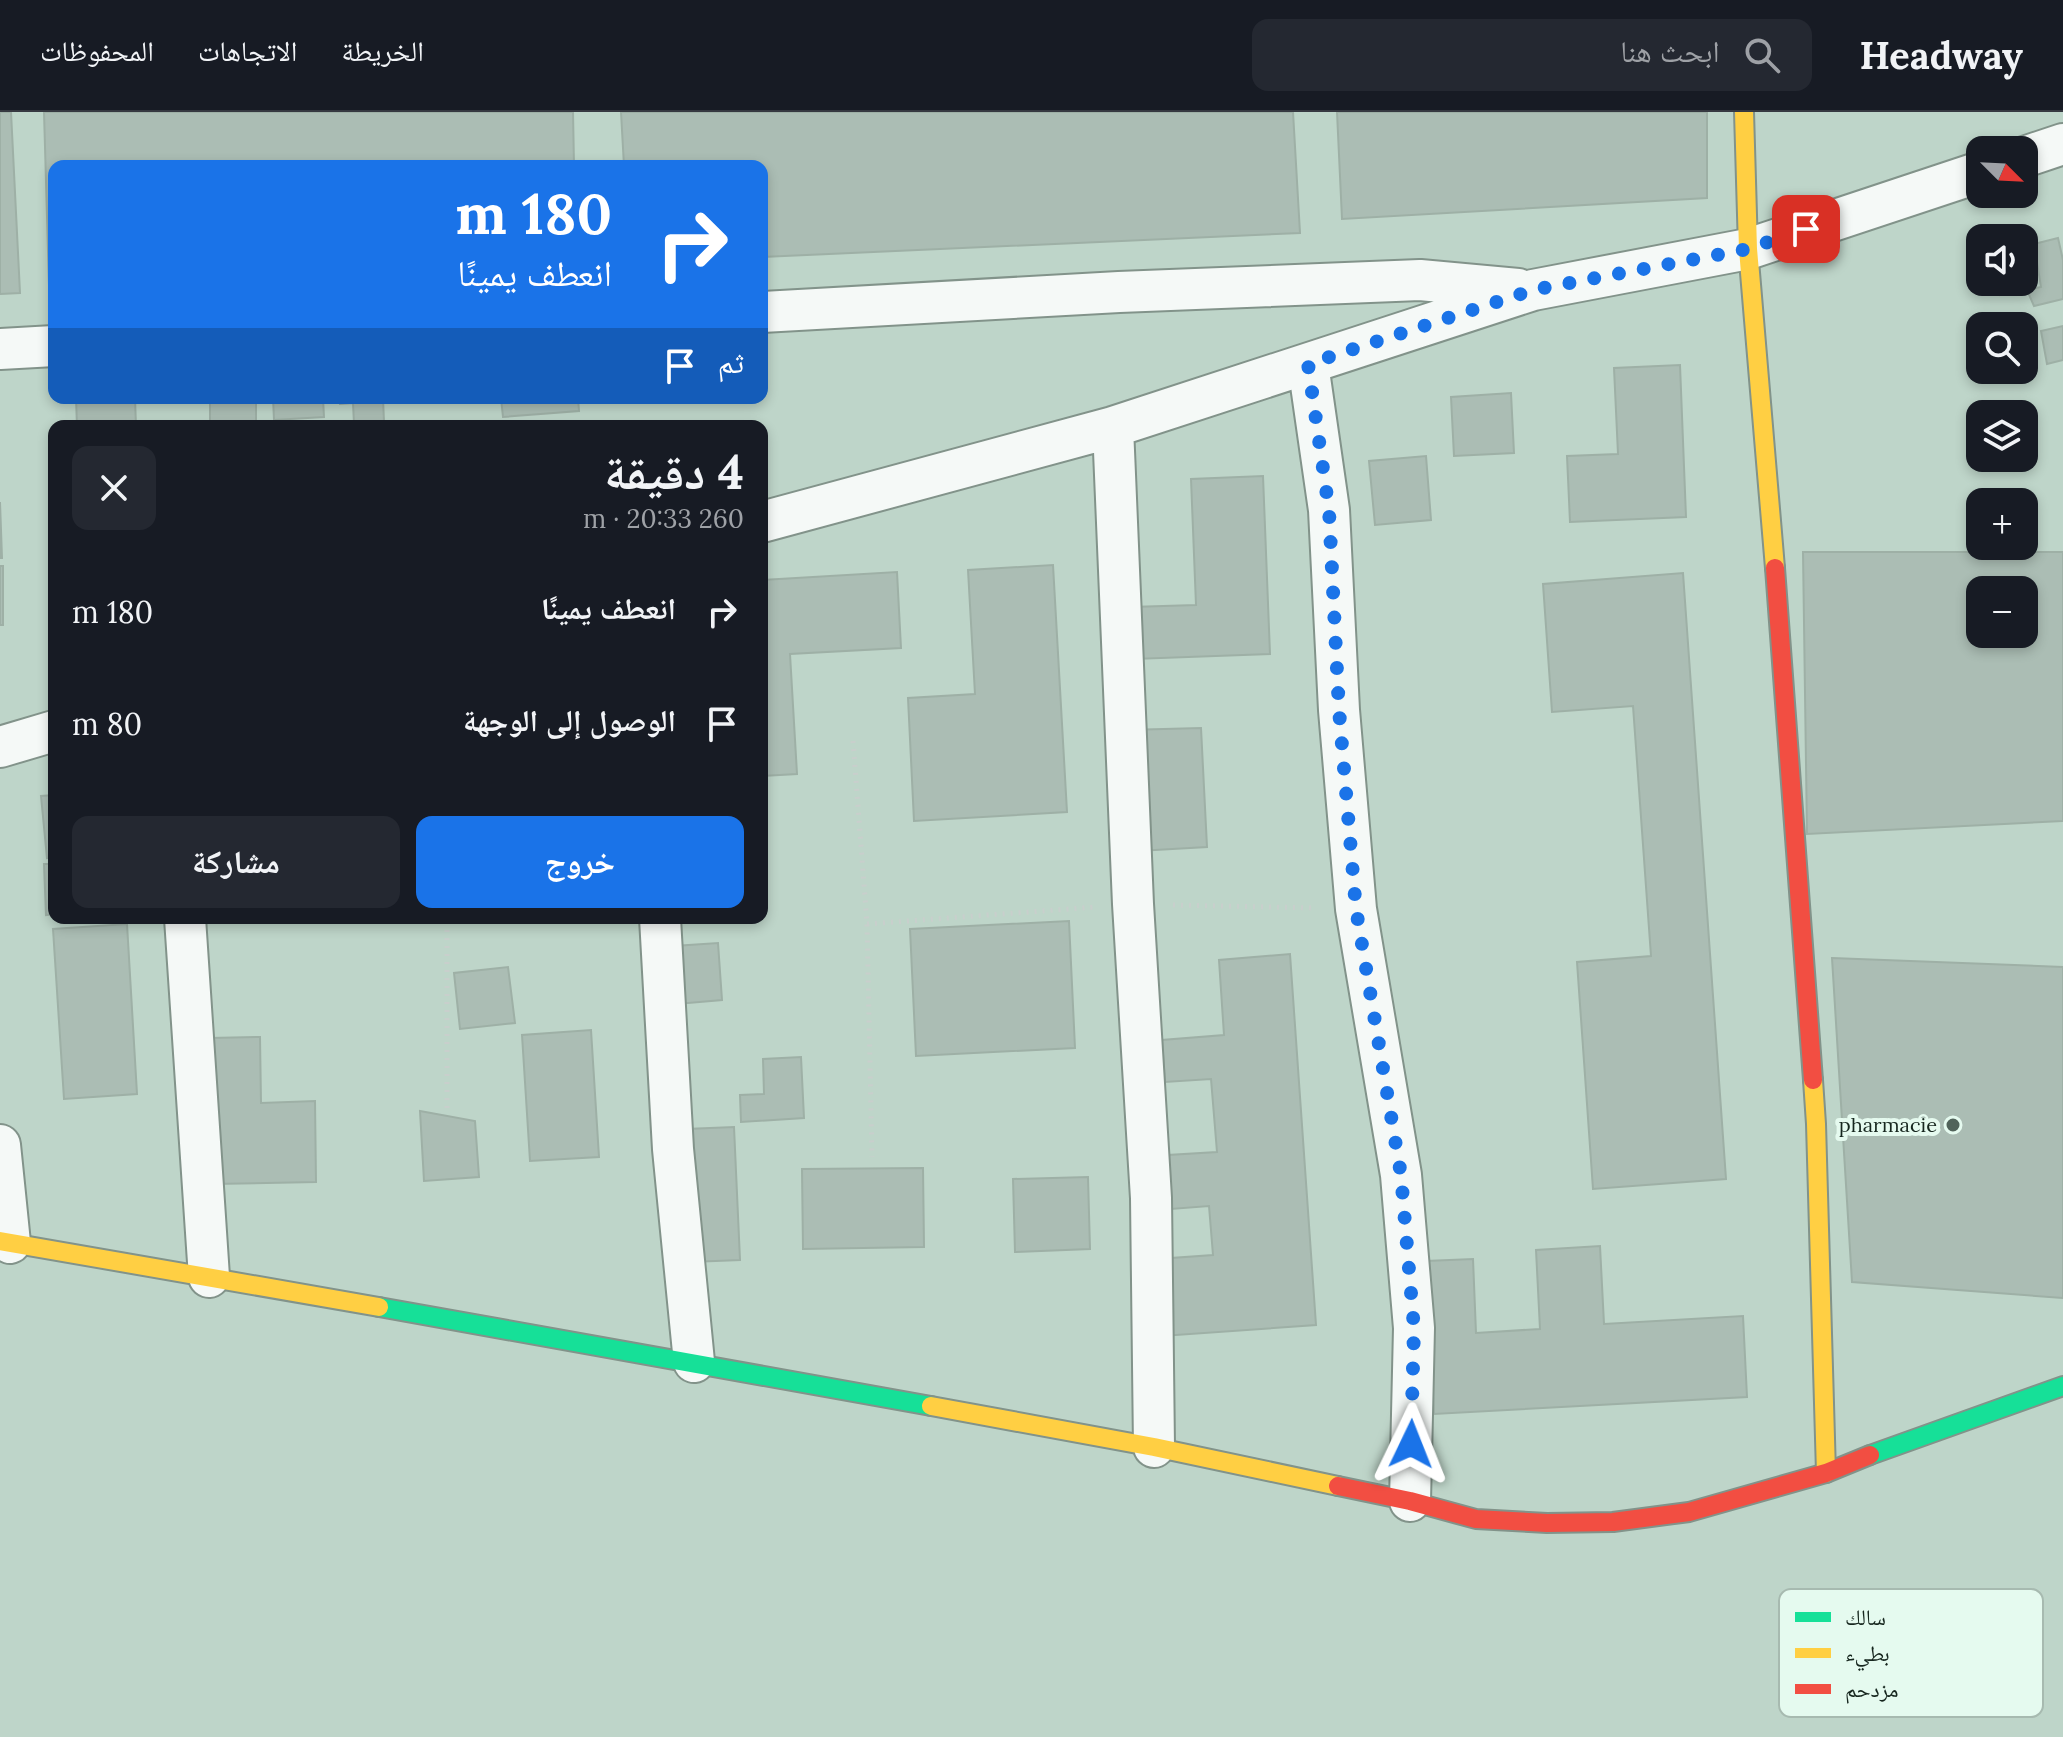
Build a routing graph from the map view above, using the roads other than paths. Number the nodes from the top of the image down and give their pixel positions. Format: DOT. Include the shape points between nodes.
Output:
graph roads {
  1 [pos="1744,112"];
  2 [pos="2063,144"];
  3 [pos="2038,152"];
  4 [pos="1966,177"];
  5 [pos="1748,249"];
  6 [pos="1533,290"];
  7 [pos="768,312"];
  8 [pos="48,346"];
  9 [pos="0,349"];
  10 [pos="1308,364"];
  11 [pos="1113,427"];
  12 [pos="768,520"];
  13 [pos="48,733"];
  14 [pos="0,747"];
  15 [pos="185,924"];
  16 [pos="660,924"];
  17 [pos="0,1145"];
  18 [pos="5,1242"];
  19 [pos="209,1277"];
  20 [pos="694,1362"];
  21 [pos="2063,1386"];
  22 [pos="1154,1447"];
  23 [pos="1826,1473"];
  24 [pos="1410,1501"];
  1 -- 5 [label="street"];
  2 -- 3 [label="street"];
  4 -- 5 [label="street"];
  5 -- 6 [label="street"];
  5 -- 23 [label="street" via="1816,1124"];
  6 -- 7 [label="street" via="1420,280"];
  6 -- 10 [label="street"];
  8 -- 9 [label="street"];
  10 -- 11 [label="street"];
  10 -- 24 [label="street" via="1329,510 1356,909 1403,1190 1414,1328"];
  11 -- 12 [label="street"];
  11 -- 22 [label="street" via="1151,1198"];
  13 -- 14 [label="street"];
  15 -- 19 [label="street"];
  16 -- 20 [label="street" via="673,1149"];
  17 -- 18 [label="street"];
  18 -- 19 [label="street"];
  19 -- 20 [label="street"];
  20 -- 22 [label="street"];
  21 -- 23 [label="street"];
  22 -- 24 [label="street"];
  23 -- 24 [label="street" via="1689,1512 1613,1522 1476,1519"];
}
